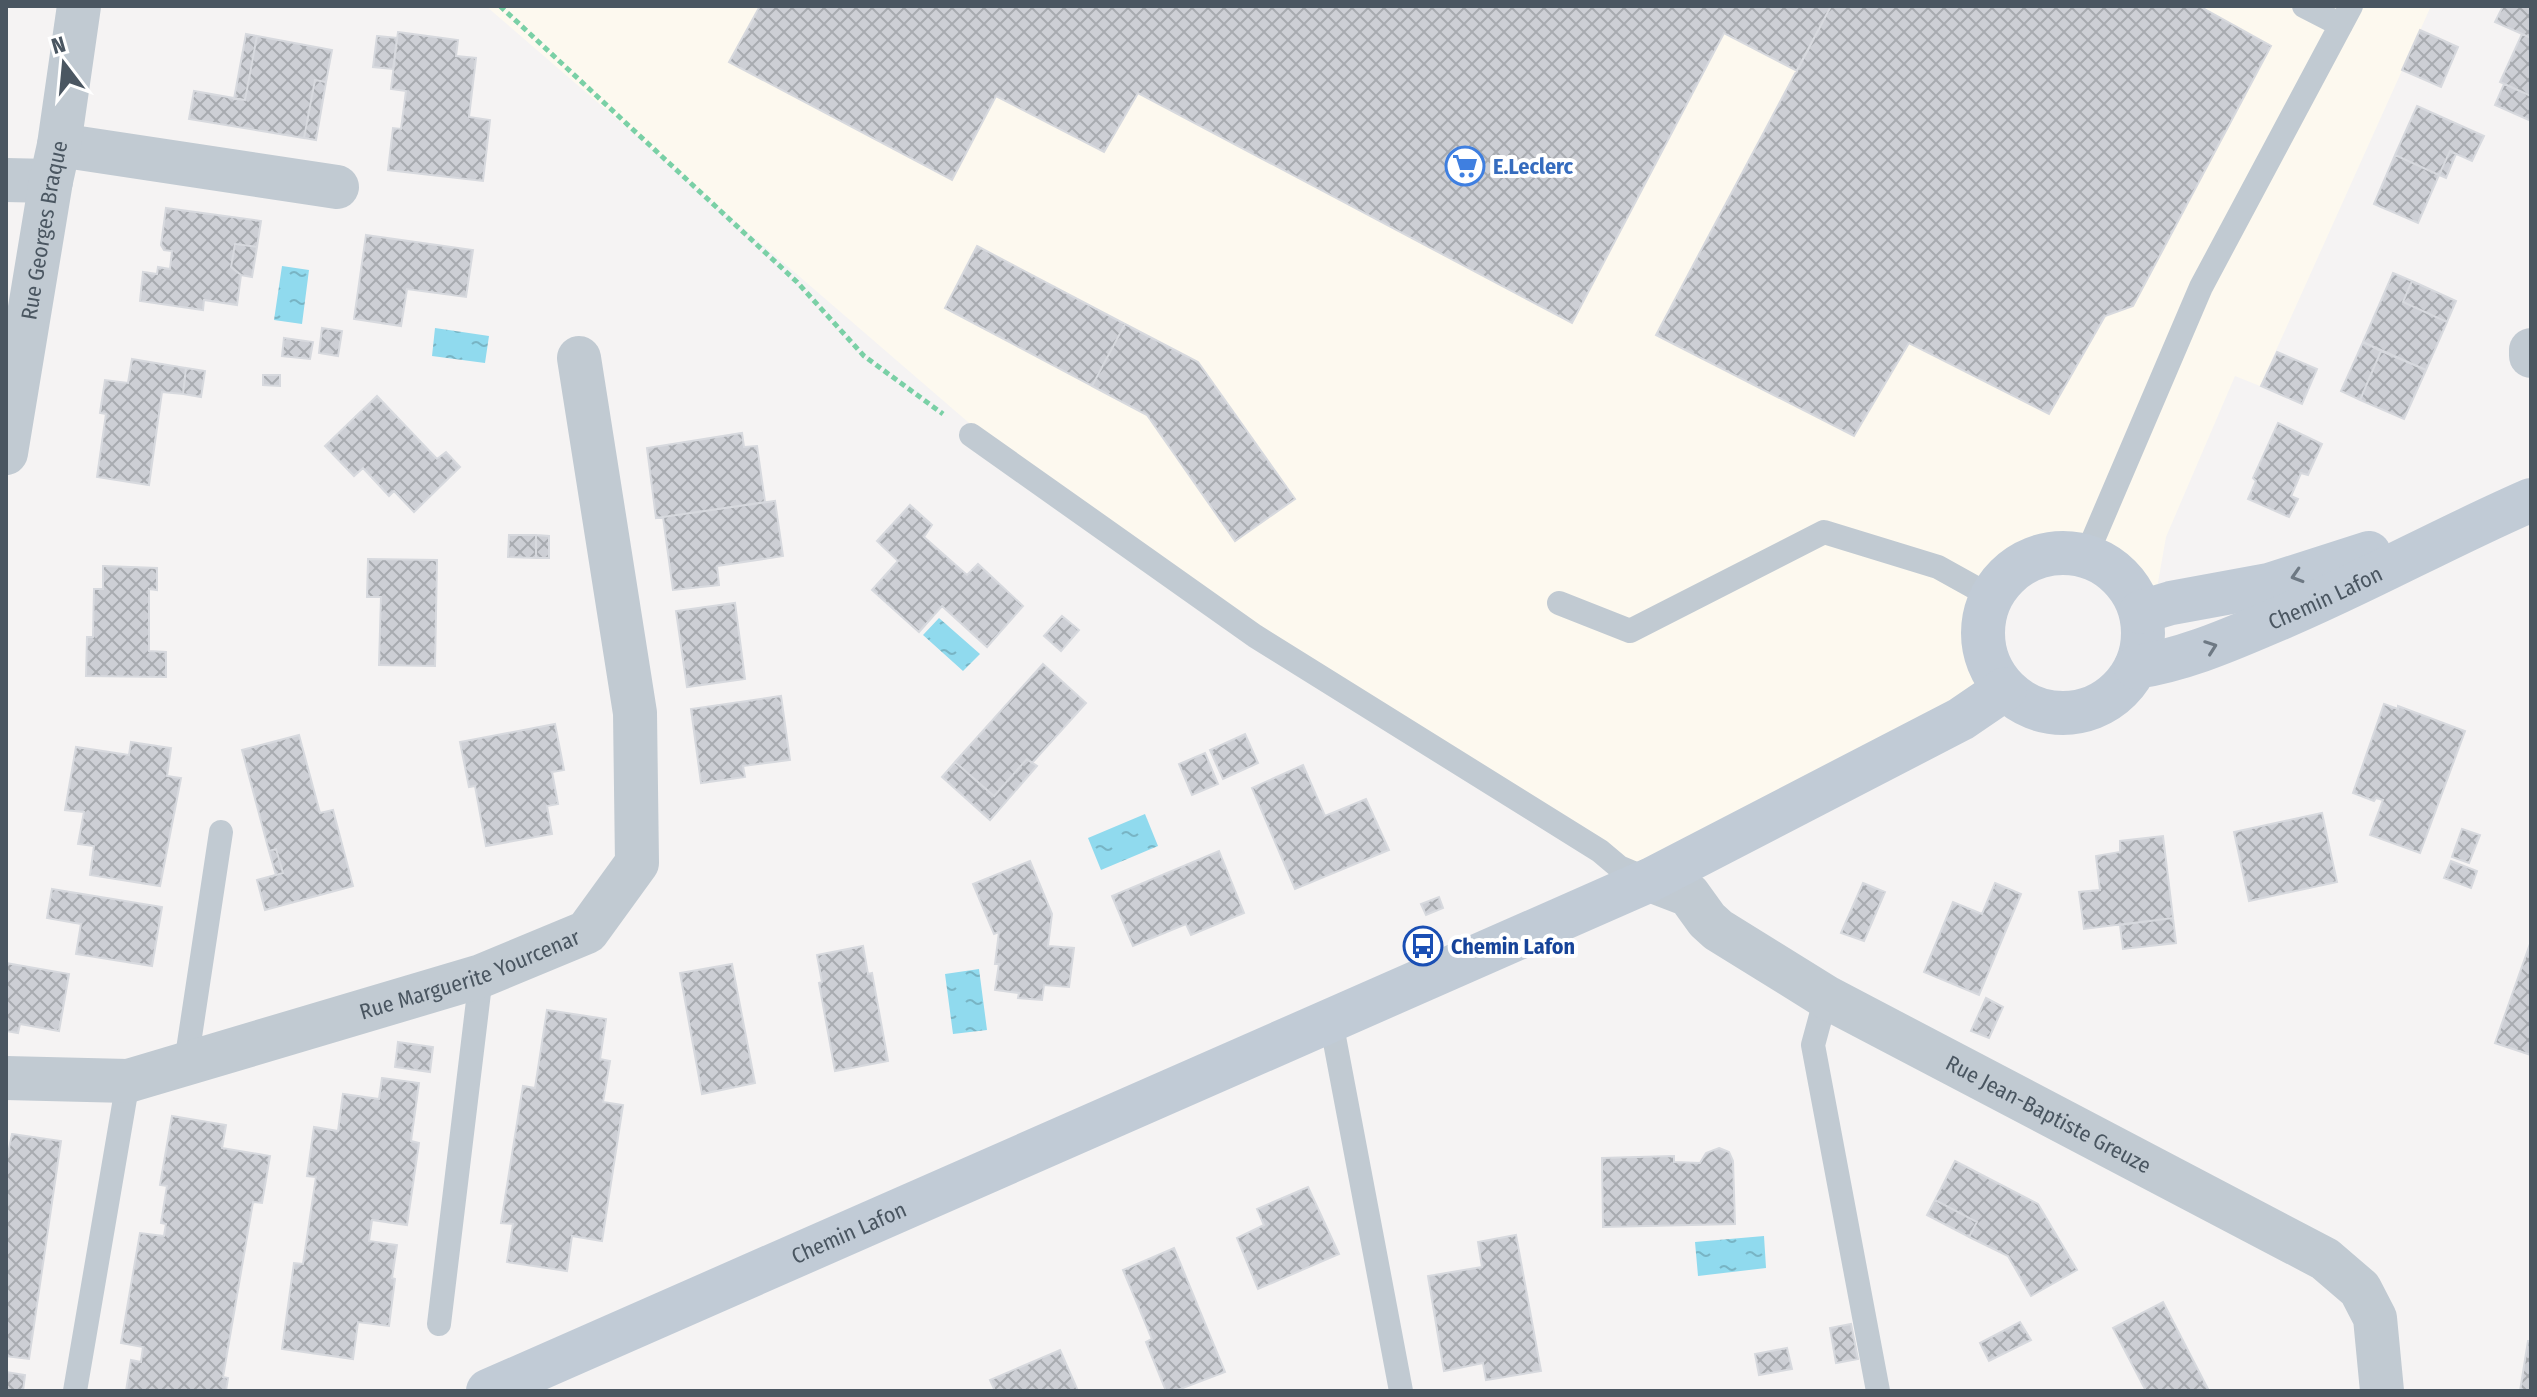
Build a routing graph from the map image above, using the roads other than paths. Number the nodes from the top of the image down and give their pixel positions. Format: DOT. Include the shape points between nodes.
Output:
graph roads {
  1 [pos="79,6"];
  2 [pos="2304,6"];
  3 [pos="2346,16"];
  4 [pos="55,163"];
  5 [pos="6,180"];
  6 [pos="337,187"];
  7 [pos="579,358"];
  8 [pos="971,435"];
  9 [pos="6,453"];
  10 [pos="2518,506"];
  11 [pos="2086,556"];
  12 [pos="1992,597"];
  13 [pos="1559,603"];
  14 [pos="2141,612"];
  15 [pos="2136,667"];
  16 [pos="2005,689"];
  17 [pos="221,832"];
  18 [pos="1650,880"];
  19 [pos="481,976"];
  20 [pos="1826,997"];
  21 [pos="1331,1021"];
  22 [pos="186,1063"];
  23 [pos="6,1078"];
  24 [pos="128,1081"];
  25 [pos="439,1324"];
  26 [pos="75,1391"];
  27 [pos="488,1391"];
  28 [pos="1401,1391"];
  29 [pos="1878,1391"];
  30 [pos="2382,1391"];
  1 -- 4 [label="street, Rue Georges Braque"];
  2 -- 3 [label="lane"];
  3 -- 11 [label="lane" via="2201,287"];
  4 -- 5 [label="street"];
  4 -- 6 [label="street"];
  4 -- 9 [label="street, Rue Georges Braque"];
  7 -- 19 [label="street, Rue Marguerite Yourcenar" via="635,713 637,863 587,932"];
  8 -- 18 [label="lane" via="1255,636 1619,867"];
  10 -- 14 [label="street, Chemin Lafon, one-way" via="2269,585"];
  15 -- 10 [label="street, Chemin Lafon, one-way" via="2205,650 2314,605"];
  11 -- 12 [label="street" via="2059,553 2030,560 2008,575"];
  11 -- 14 [label="street" via="2122,578"];
  12 -- 13 [label="lane" via="1938,567 1824,532 1630,631"];
  12 -- 16 [label="street" via="1983,624 1985,654"];
  14 -- 15 [label="street" via="2144,635"];
  15 -- 16 [label="street" via="2108,700 2084,711 2030,707"];
  16 -- 18 [label="street, Chemin Lafon" via="1961,719"];
  17 -- 22 [label="lane"];
  18 -- 20 [label="street, Rue Jean-Baptiste Greuze" via="1689,895 1718,930"];
  18 -- 21 [label="street, Chemin Lafon"];
  19 -- 22 [label="street, Rue Marguerite Yourcenar"];
  19 -- 25 [label="lane"];
  20 -- 29 [label="lane" via="1813,1045"];
  20 -- 30 [label="street, Rue Jean-Baptiste Greuze" via="2325,1259 2360,1289 2375,1318"];
  21 -- 27 [label="street, Chemin Lafon"];
  21 -- 28 [label="lane"];
  22 -- 24 [label="street, Rue Marguerite Yourcenar"];
  23 -- 24 [label="street, Rue Marguerite Yourcenar"];
  24 -- 26 [label="lane"];
}
